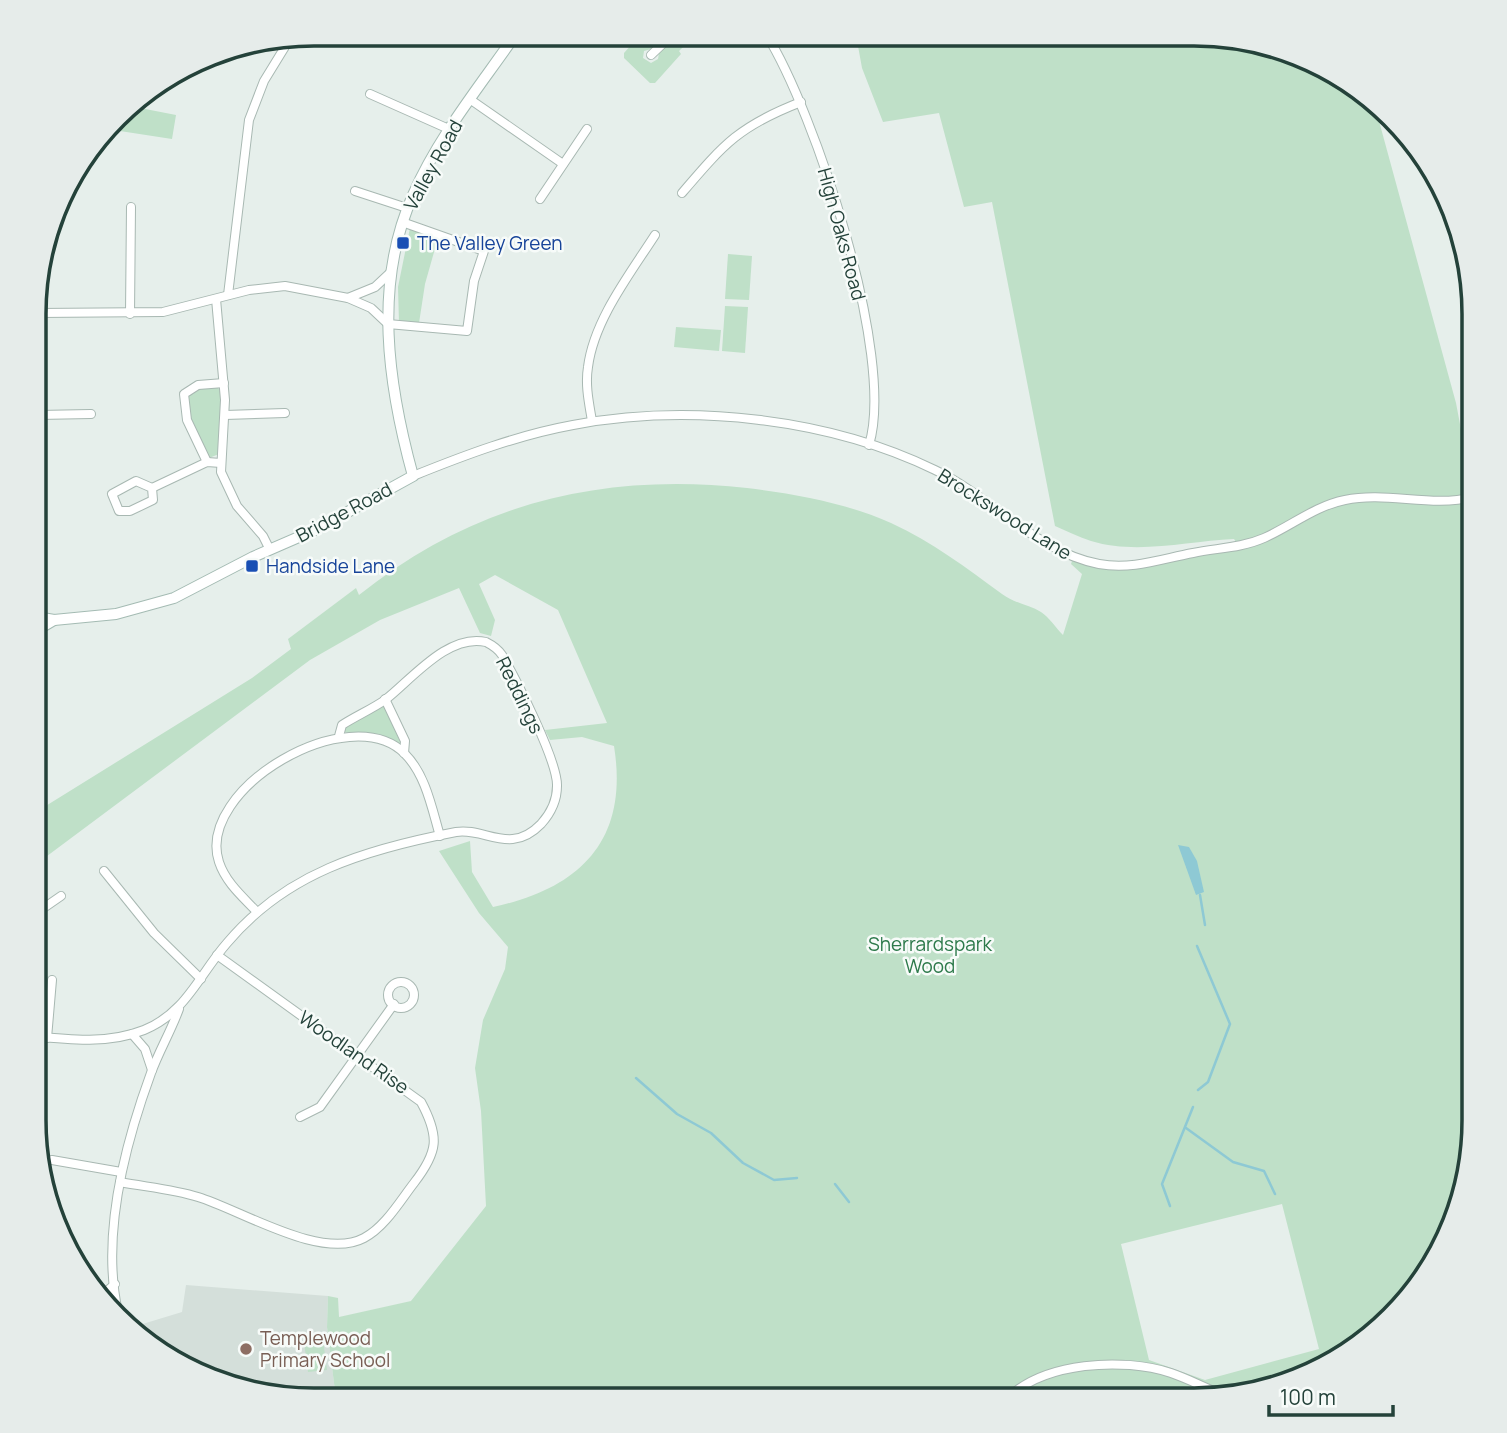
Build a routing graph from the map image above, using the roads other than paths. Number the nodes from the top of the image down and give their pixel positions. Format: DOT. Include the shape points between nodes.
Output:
graph roads {
  1 [pos="508,46"];
  2 [pos="660,46"];
  3 [pos="772,46"];
  4 [pos="285,47"];
  5 [pos="651,55"];
  6 [pos="370,94"];
  7 [pos="471,100"];
  8 [pos="801,102"];
  9 [pos="587,129"];
  10 [pos="451,130"];
  11 [pos="563,164"];
  12 [pos="355,191"];
  13 [pos="682,193"];
  14 [pos="540,199"];
  15 [pos="131,207"];
  16 [pos="407,208"];
  17 [pos="402,222"];
  18 [pos="654,235"];
  19 [pos="391,272"];
  20 [pos="228,295"];
  21 [pos="348,298"];
  22 [pos="216,299"];
  23 [pos="46,313"];
  24 [pos="130,314"];
  25 [pos="388,324"];
  26 [pos="224,383"];
  27 [pos="285,413"];
  28 [pos="91,414"];
  29 [pos="46,415"];
  30 [pos="225,415"];
  31 [pos="592,421"];
  32 [pos="869,445"];
  33 [pos="207,462"];
  34 [pos="221,463"];
  35 [pos="413,476"];
  36 [pos="152,488"];
  37 [pos="1462,498"];
  38 [pos="270,550"];
  39 [pos="46,619"];
  40 [pos="54,620"];
  41 [pos="46,625"];
  42 [pos="385,699"];
  43 [pos="340,736"];
  44 [pos="404,753"];
  45 [pos="440,836"];
  46 [pos="104,871"];
  47 [pos="61,896"];
  48 [pos="46,906"];
  49 [pos="257,912"];
  50 [pos="217,955"];
  51 [pos="201,979"];
  52 [pos="52,980"];
  53 [pos="394,1004"];
  54 [pos="179,1009"];
  55 [pos="132,1034"];
  56 [pos="47,1038"];
  57 [pos="357,1054"];
  58 [pos="152,1070"];
  59 [pos="300,1117"];
  60 [pos="52,1160"];
  61 [pos="121,1172"];
  62 [pos="120,1182"];
  63 [pos="115,1284"];
  64 [pos="108,1290"];
  65 [pos="117,1301"];
  66 [pos="1205,1387"];
  67 [pos="1021,1388"];
  1 -- 7 [label="main road, Valley Road"];
  2 -- 5 [label="street"];
  3 -- 8 [label="street, High Oaks Road"];
  4 -- 20 [label="street" via="264,81 249,120"];
  6 -- 10 [label="street"];
  7 -- 10 [label="main road, Valley Road"];
  7 -- 11 [label="street"];
  8 -- 13 [label="street" via="737,133"];
  8 -- 32 [label="street, High Oaks Road" via="835,198 859,291 874,381"];
  9 -- 11 [label="street"];
  10 -- 16 [label="main road, Valley Road"];
  11 -- 14 [label="street"];
  12 -- 16 [label="street"];
  15 -- 24 [label="street"];
  16 -- 17 [label="main road, Valley Road"];
  17 -- 19 [label="main road, Valley Road"];
  17 -- 25 [label="street" via="484,251 474,281 467,331"];
  18 -- 31 [label="street" via="605,317 591,351 587,380"];
  19 -- 21 [label="street" via="368,291"];
  19 -- 25 [label="main road, Valley Road"];
  20 -- 21 [label="street" via="285,286"];
  20 -- 22 [label="street"];
  21 -- 25 [label="street" via="370,308"];
  22 -- 24 [label="street" via="178,310"];
  22 -- 26 [label="street"];
  23 -- 24 [label="street"];
  25 -- 35 [label="main road, Valley Road" via="394,396"];
  26 -- 30 [label="street"];
  26 -- 33 [label="street" via="198,385 184,394 187,420"];
  27 -- 30 [label="street"];
  28 -- 29 [label="street"];
  30 -- 34 [label="street"];
  31 -- 32 [label="street, Brockswood Lane" via="669,416 746,421 817,431"];
  31 -- 35 [label="street, Brockswood Lane" via="513,439"];
  32 -- 37 [label="street, Brockswood Lane" via="961,483 1043,541 1080,559 1120,566 1233,548 1347,499 1430,502"];
  33 -- 34 [label="street"];
  33 -- 36 [label="street"];
  34 -- 38 [label="street" via="225,487"];
  35 -- 38 [label="main road, Bridge Road"];
  36 -- 36 [label="street" via="153,500 130,511 119,511 113,500 114,492 136,481"];
  38 -- 40 [label="main road, Bridge Road" via="154,605"];
  39 -- 40 [label="main road, Bridge Road"];
  40 -- 41 [label="main road"];
  42 -- 43 [label="street, Reddings" via="342,724"];
  42 -- 44 [label="street" via="405,741"];
  42 -- 45 [label="street, Reddings" via="439,655 472,641 486,642 502,655 551,759 557,777 556,797 537,828 508,839 460,831"];
  43 -- 44 [label="street" via="373,739"];
  43 -- 49 [label="street" via="301,750 256,779 237,796 219,826 219,863"];
  44 -- 45 [label="street" via="425,788"];
  45 -- 49 [label="street" via="329,868"];
  46 -- 51 [label="street" via="154,933"];
  47 -- 48 [label="street"];
  49 -- 50 [label="street"];
  50 -- 51 [label="street"];
  50 -- 57 [label="street, Woodland Rise"];
  51 -- 54 [label="street"];
  52 -- 56 [label="street"];
  53 -- 57 [label="street"];
  54 -- 55 [label="street"];
  54 -- 58 [label="street"];
  55 -- 56 [label="street" via="96,1040"];
  55 -- 58 [label="street" via="145,1049"];
  57 -- 59 [label="street" via="320,1107"];
  57 -- 62 [label="street, Woodland Rise" via="421,1102 435,1145 427,1167 365,1238 332,1245 194,1195"];
  58 -- 61 [label="street"];
  60 -- 61 [label="street"];
  61 -- 62 [label="street"];
  62 -- 63 [label="street"];
  63 -- 64 [label="street"];
  63 -- 65 [label="street"];
  66 -- 67 [label="street" via="1150,1368 1075,1365 1032,1379"];
}
